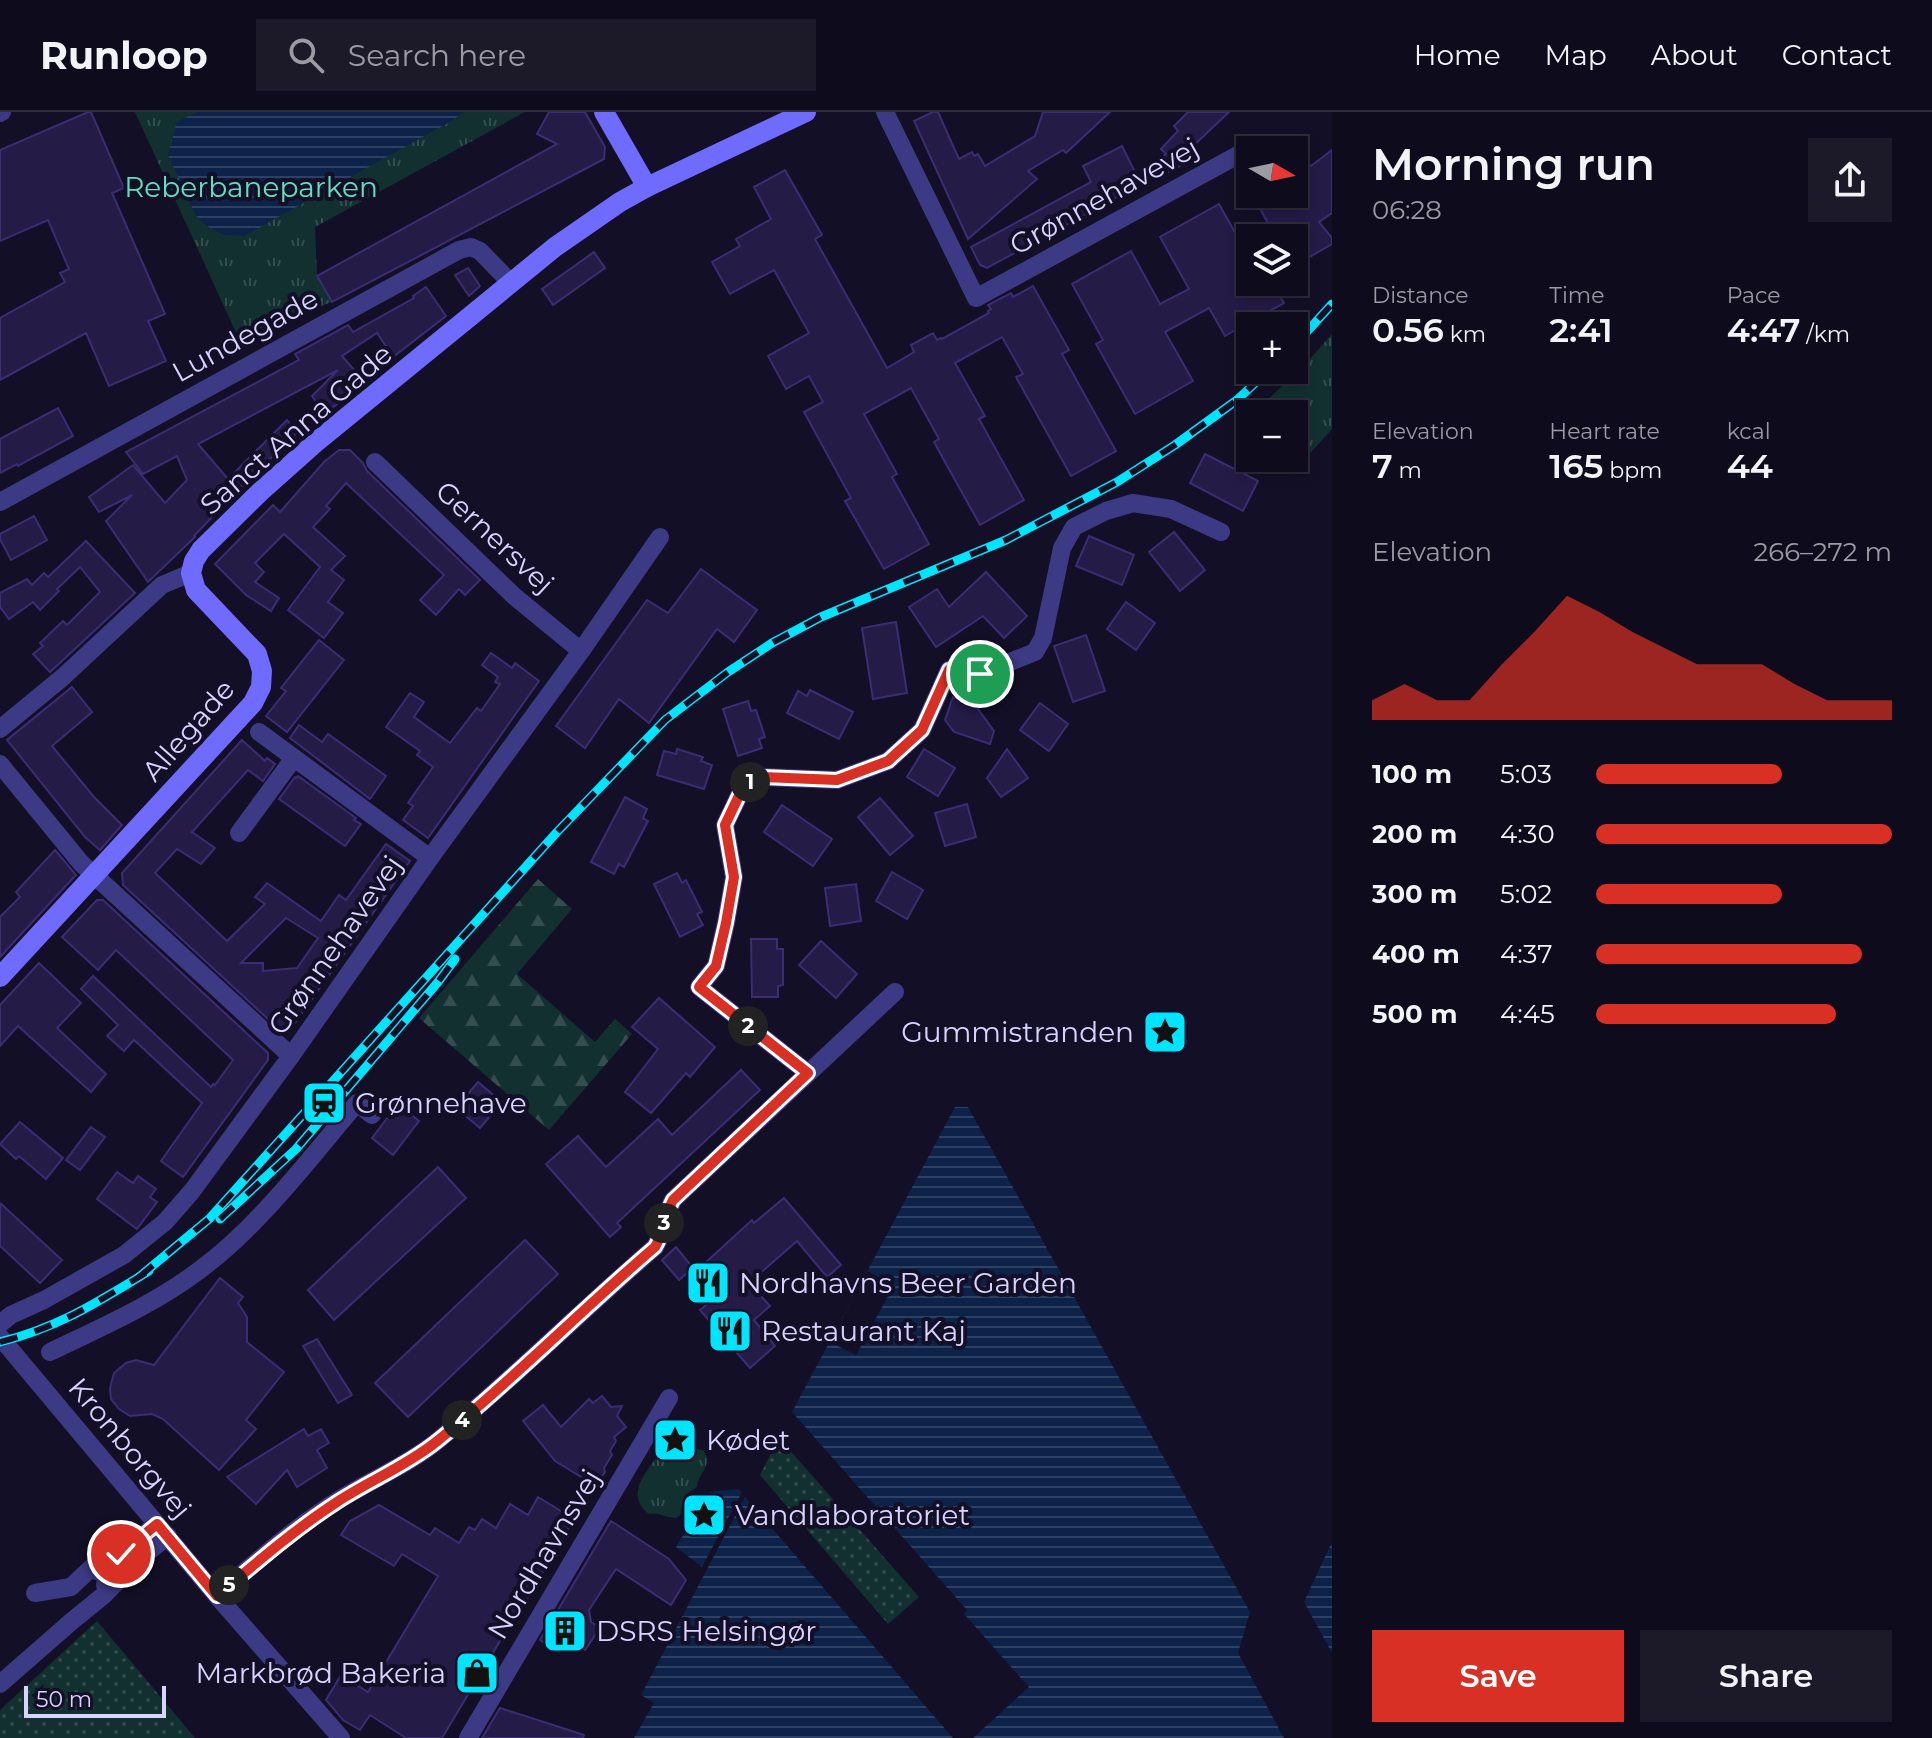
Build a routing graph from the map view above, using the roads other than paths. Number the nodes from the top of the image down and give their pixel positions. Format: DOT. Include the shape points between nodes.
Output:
graph roads {
  1 [pos="604,112"];
  2 [pos="806,112"];
  3 [pos="885,112"];
  4 [pos="1236,156"];
  5 [pos="647,187"];
  6 [pos="511,283"];
  7 [pos="375,462"];
  8 [pos="0,502"];
  9 [pos="1221,532"];
  10 [pos="660,537"];
  11 [pos="191,573"];
  12 [pos="581,651"];
  13 [pos="0,729"];
  14 [pos="259,732"];
  15 [pos="294,758"];
  16 [pos="0,764"];
  17 [pos="239,833"];
  18 [pos="430,858"];
  19 [pos="94,876"];
  20 [pos="0,977"];
  21 [pos="895,992"];
  22 [pos="291,1056"];
  23 [pos="808,1073"];
  24 [pos="372,1115"];
  25 [pos="0,1324"];
  26 [pos="0,1337"];
  27 [pos="50,1352"];
  28 [pos="669,1398"];
  29 [pos="163,1530"];
  30 [pos="112,1578"];
  31 [pos="35,1593"];
  32 [pos="217,1596"];
  33 [pos="0,1684"];
  34 [pos="341,1738"];
  35 [pos="468,1738"];
  1 -- 5 [label="main road"];
  2 -- 5 [label="main road, Sanct Anna Gade"];
  3 -- 4 [label="street, Grønnehavevej" via="976,298"];
  5 -- 6 [label="main road, Sanct Anna Gade" via="555,247"];
  6 -- 8 [label="street, Lundegade" via="480,251 459,250"];
  6 -- 11 [label="main road, Sanct Anna Gade" via="260,492 201,550"];
  7 -- 12 [label="street, Gernersvej" via="514,596"];
  9 -- 23 [label="street" via="1171,509 1133,503 1074,527 1062,548 1043,638 1035,652 980,674 949,670 922,730 888,761 837,780 763,777 745,783 725,825 734,877 726,923 716,966 699,987"];
  10 -- 12 [label="street, Grønnehavevej"];
  11 -- 13 [label="street" via="162,585"];
  11 -- 19 [label="main road, Allegade" via="196,590 257,654 261,687 253,703"];
  12 -- 18 [label="street, Grønnehavevej"];
  14 -- 15 [label="street"];
  15 -- 17 [label="street"];
  15 -- 18 [label="street"];
  16 -- 19 [label="street"];
  18 -- 22 [label="street, Grønnehavevej"];
  19 -- 20 [label="main road, Allegade"];
  19 -- 22 [label="street"];
  21 -- 23 [label="street"];
  22 -- 25 [label="street, Grønnehavevej" via="165,1222 124,1255"];
  23 -- 32 [label="street" via="673,1200 655,1247 486,1399 408,1462 302,1524"];
  24 -- 27 [label="street" via="357,1103 230,1246 200,1271 135,1312"];
  26 -- 29 [label="street, Kronborgvej"];
  28 -- 35 [label="street, Nordhavnsvej"];
  29 -- 30 [label="street" via="143,1556"];
  29 -- 32 [label="street, Kronborgvej"];
  30 -- 31 [label="street" via="91,1568 71,1587"];
  30 -- 33 [label="street" via="101,1598"];
  32 -- 34 [label="street, Kronborgvej"];
}
